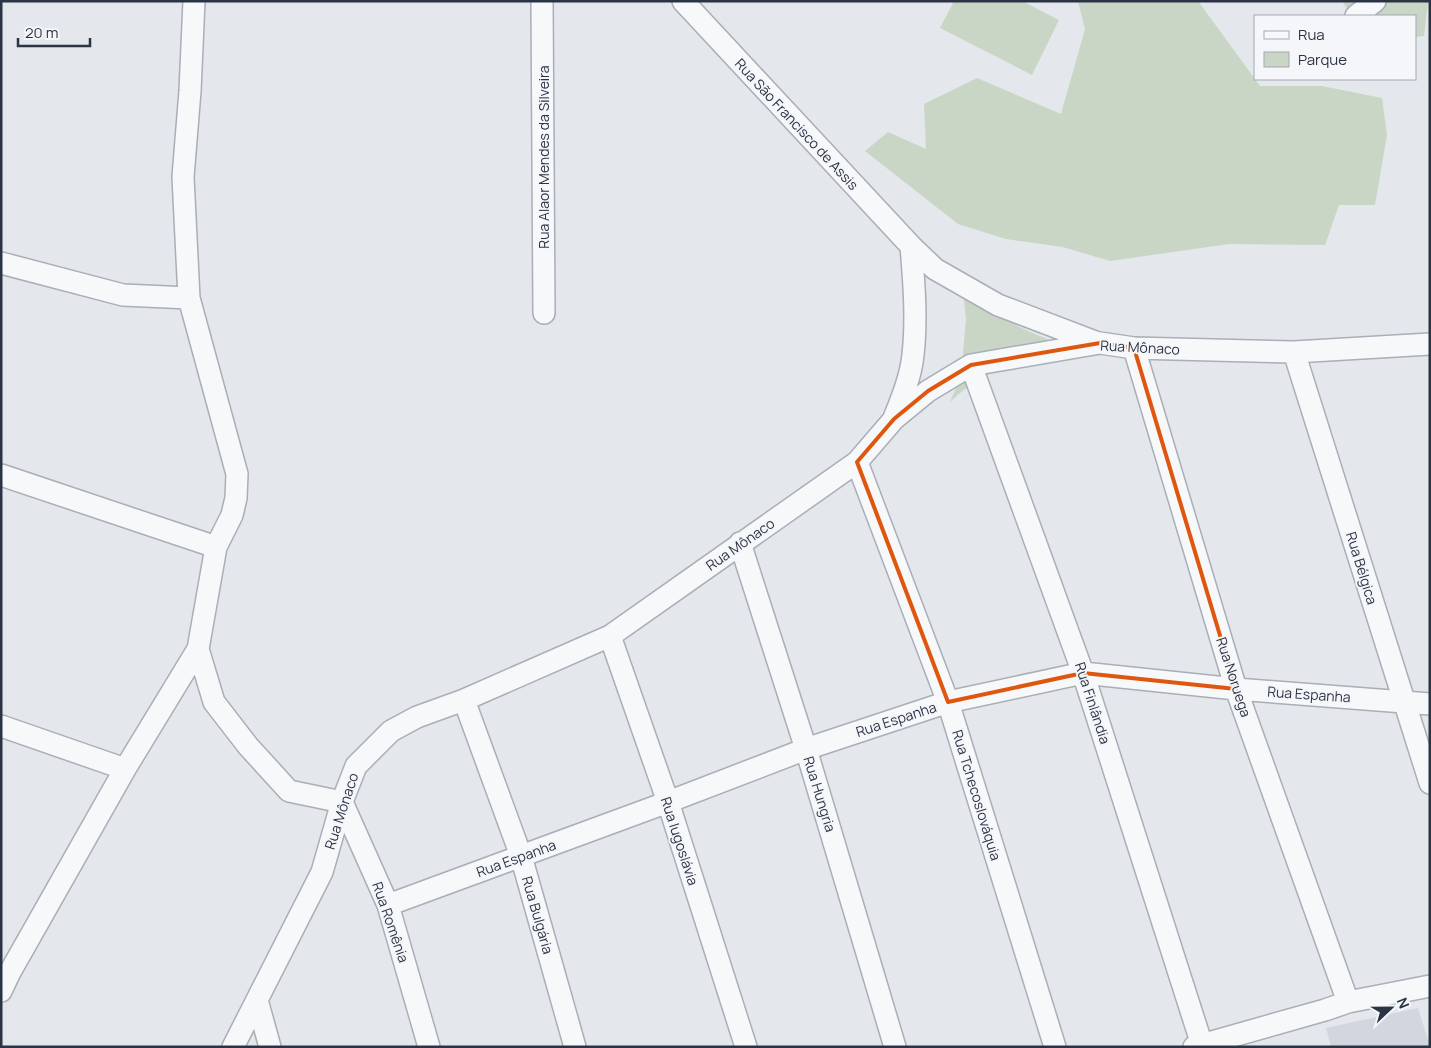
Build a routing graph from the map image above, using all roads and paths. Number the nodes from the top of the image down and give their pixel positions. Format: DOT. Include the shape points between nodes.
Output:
graph roads {
  1 [pos="194,1"];
  2 [pos="542,1"];
  3 [pos="683,1"];
  4 [pos="1375,1"];
  5 [pos="1357,15"];
  6 [pos="911,246"];
  7 [pos="1,263"];
  8 [pos="189,298"];
  9 [pos="544,313"];
  10 [pos="1100,343"];
  11 [pos="1430,344"];
  12 [pos="1134,348"];
  13 [pos="1294,352"];
  14 [pos="971,365"];
  15 [pos="894,419"];
  16 [pos="857,462"];
  17 [pos="1,475"];
  18 [pos="740,543"];
  19 [pos="216,547"];
  20 [pos="610,636"];
  21 [pos="198,649"];
  22 [pos="1084,673"];
  23 [pos="1236,689"];
  24 [pos="464,700"];
  25 [pos="1403,700"];
  26 [pos="948,702"];
  27 [pos="1430,704"];
  28 [pos="1,726"];
  29 [pos="806,749"];
  30 [pos="125,769"];
  31 [pos="1430,783"];
  32 [pos="342,802"];
  33 [pos="668,802"];
  34 [pos="521,856"];
  35 [pos="388,905"];
  36 [pos="4,977"];
  37 [pos="1430,986"];
  38 [pos="257,1000"];
  39 [pos="1348,1002"];
  40 [pos="1198,1046"];
  41 [pos="233,1047"];
  42 [pos="270,1047"];
  43 [pos="429,1047"];
  44 [pos="576,1047"];
  45 [pos="746,1047"];
  46 [pos="895,1047"];
  47 [pos="1055,1047"];
  1 -- 8 [label="street" via="183,177"];
  2 -- 9 [label="street, Rua Alaor Mendes da Silveira"];
  3 -- 6 [label="street, Rua São Francisco de Assis"];
  4 -- 5 [label="street"];
  6 -- 10 [label="street, Rua São Francisco de Assis" via="935,269 998,305"];
  6 -- 15 [label="street" via="915,291 913,356"];
  7 -- 8 [label="street" via="123,295"];
  8 -- 19 [label="street" via="237,474 232,515"];
  10 -- 12 [label="street, Rua Mônaco"];
  10 -- 14 [label="street, Rua Mônaco"];
  11 -- 13 [label="street, Rua Mônaco"];
  12 -- 13 [label="street, Rua Mônaco"];
  12 -- 23 [label="street, Rua Noruega"];
  13 -- 25 [label="street, Rua Bélgica"];
  14 -- 15 [label="street, Rua Mônaco" via="928,391"];
  14 -- 22 [label="street, Rua Finlândia"];
  15 -- 16 [label="street, Rua Mônaco"];
  16 -- 18 [label="street, Rua Mônaco"];
  16 -- 26 [label="street, Rua Tchecoslováquia"];
  17 -- 19 [label="street"];
  18 -- 20 [label="street, Rua Mônaco"];
  18 -- 29 [label="street, Rua Hungria"];
  19 -- 21 [label="street"];
  20 -- 24 [label="street, Rua Mônaco"];
  20 -- 33 [label="street, Rua Iugoslávia"];
  21 -- 30 [label="street"];
  21 -- 32 [label="street" via="214,702 289,791"];
  22 -- 23 [label="street, Rua Espanha"];
  22 -- 26 [label="street, Rua Espanha"];
  22 -- 40 [label="street, Rua Finlândia"];
  23 -- 25 [label="street, Rua Espanha"];
  23 -- 39 [label="street, Rua Noruega"];
  24 -- 32 [label="street, Rua Mônaco" via="417,717 391,731 356,766"];
  24 -- 34 [label="street, Rua Bulgária"];
  25 -- 27 [label="street, Rua Espanha"];
  25 -- 31 [label="street, Rua Bélgica"];
  26 -- 29 [label="street, Rua Espanha"];
  26 -- 47 [label="street, Rua Tchecoslováquia"];
  28 -- 30 [label="street"];
  29 -- 33 [label="street, Rua Espanha"];
  29 -- 46 [label="street, Rua Hungria"];
  30 -- 36 [label="street"];
  32 -- 35 [label="street, Rua Romênia"];
  32 -- 38 [label="street, Rua Mônaco" via="322,872"];
  33 -- 34 [label="street, Rua Espanha"];
  33 -- 45 [label="street, Rua Iugoslávia"];
  34 -- 35 [label="street, Rua Espanha"];
  34 -- 44 [label="street, Rua Bulgária"];
  35 -- 43 [label="street, Rua Romênia"];
  37 -- 39 [label="street"];
  38 -- 41 [label="street, Rua Mônaco"];
  38 -- 42 [label="street"];
  39 -- 40 [label="street"];
}
